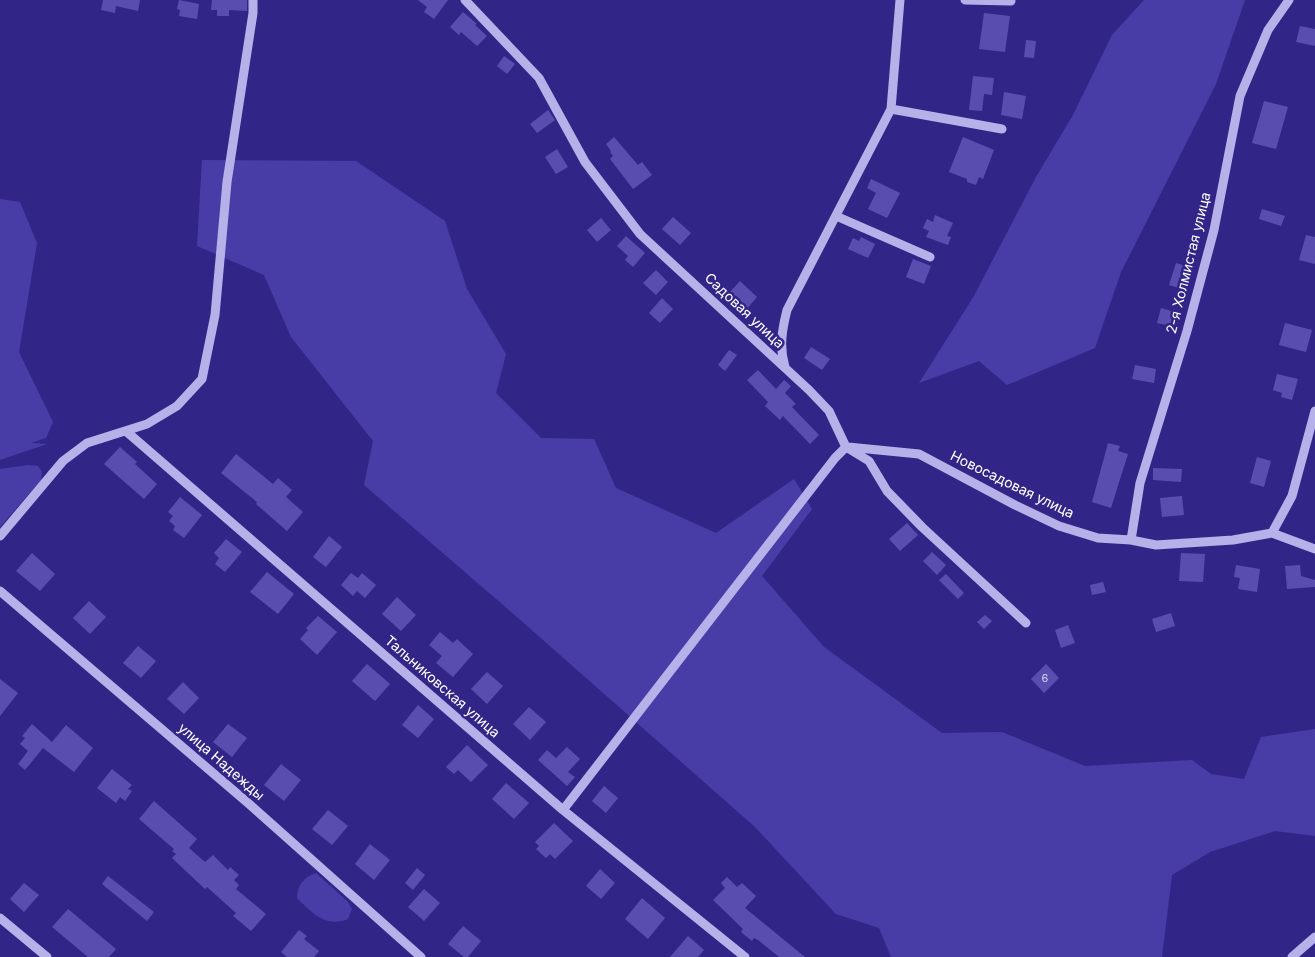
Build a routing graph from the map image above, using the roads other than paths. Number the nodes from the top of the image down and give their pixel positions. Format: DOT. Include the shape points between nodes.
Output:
graph roads {
  1 [pos="253,0"];
  2 [pos="465,0"];
  3 [pos="900,0"];
  4 [pos="965,0"];
  5 [pos="1289,0"];
  6 [pos="1011,1"];
  7 [pos="890,109"];
  8 [pos="1002,129"];
  9 [pos="836,216"];
  10 [pos="930,257"];
  11 [pos="785,368"];
  12 [pos="1315,411"];
  13 [pos="127,432"];
  14 [pos="846,447"];
  15 [pos="1272,533"];
  16 [pos="0,536"];
  17 [pos="1131,540"];
  18 [pos="1315,549"];
  19 [pos="0,591"];
  20 [pos="1026,623"];
  21 [pos="563,810"];
  22 [pos="0,918"];
  23 [pos="1315,937"];
  24 [pos="47,957"];
  25 [pos="422,957"];
  26 [pos="745,957"];
  27 [pos="1292,957"];
  1 -- 13 [label="street" via="227,182 215,315 202,379 177,406"];
  2 -- 11 [label="street, Садовая улица" via="539,78 585,162 640,234"];
  3 -- 7 [label="street"];
  4 -- 6 [label="street"];
  5 -- 17 [label="street, 2-я Холмистая улица" via="1268,30 1240,96 1214,230 1187,331 1140,482"];
  7 -- 8 [label="street"];
  7 -- 9 [label="street"];
  9 -- 10 [label="street"];
  9 -- 11 [label="street" via="787,310 781,333"];
  11 -- 14 [label="street, Садовая улица" via="829,411"];
  12 -- 15 [label="street" via="1292,496"];
  13 -- 16 [label="street" via="87,444 63,461"];
  13 -- 21 [label="street, Тальниковская улица"];
  14 -- 17 [label="street, Новосадовая улица" via="919,454 1059,526 1098,538"];
  14 -- 20 [label="street" via="868,461 887,491 922,527"];
  14 -- 21 [label="street"];
  15 -- 17 [label="street, Новосадовая улица" via="1233,540 1156,545"];
  15 -- 18 [label="street"];
  19 -- 25 [label="street, улица Надежды"];
  21 -- 26 [label="street, Тальниковская улица"];
  22 -- 24 [label="street"];
  23 -- 27 [label="street"];
}
